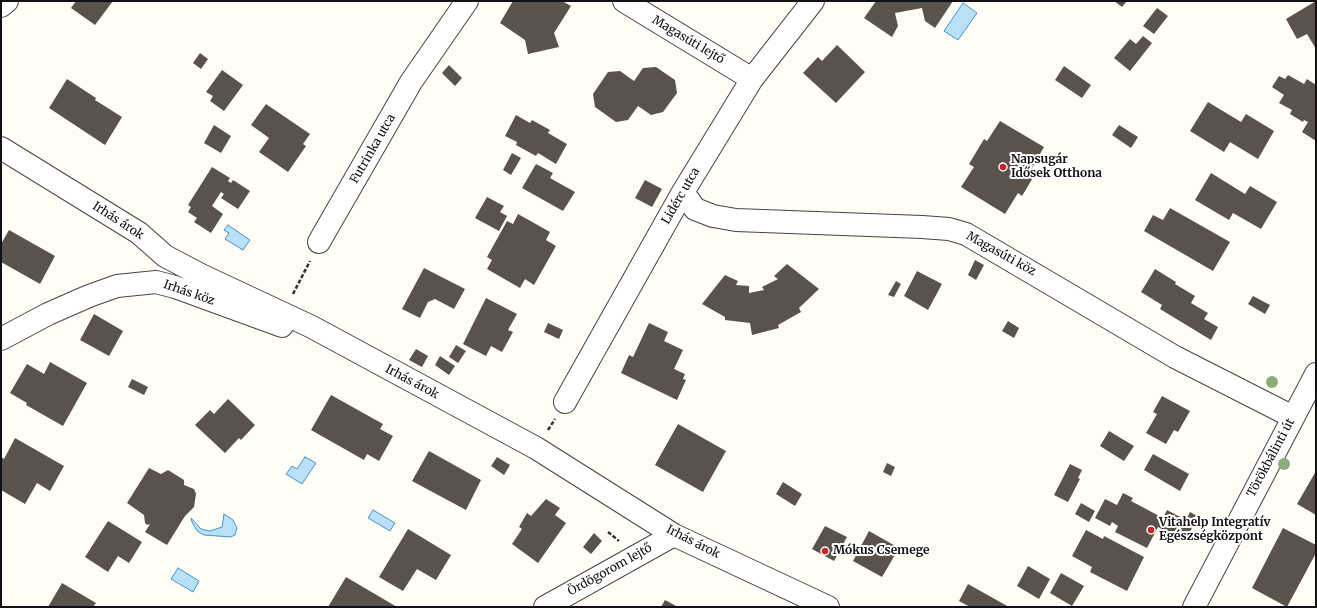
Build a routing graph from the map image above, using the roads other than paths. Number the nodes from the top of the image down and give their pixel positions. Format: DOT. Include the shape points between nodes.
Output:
graph roads {
  1 [pos="7,1"];
  2 [pos="467,1"];
  3 [pos="624,1"];
  4 [pos="813,1"];
  5 [pos="1,6"];
  6 [pos="752,78"];
  7 [pos="1,148"];
  8 [pos="683,192"];
  9 [pos="319,242"];
  10 [pos="312,327"];
  11 [pos="1,339"];
  12 [pos="1316,374"];
  13 [pos="565,402"];
  14 [pos="1292,417"];
  15 [pos="674,534"];
  16 [pos="545,607"];
  17 [pos="828,607"];
  18 [pos="1194,607"];
  1 -- 5 [label="street"];
  2 -- 9 [label="street, Futrinka utca" via="411,82"];
  3 -- 6 [label="street, Magasúti lejtő"];
  4 -- 6 [label="street, Lidérc utca"];
  6 -- 8 [label="street, Lidérc utca"];
  7 -- 10 [label="street, Irhás árok" via="139,233 165,256"];
  8 -- 13 [label="street, Lidérc utca"];
  8 -- 14 [label="street, Magasúti köz" via="695,209 713,216 922,226 966,234 1175,357"];
  10 -- 11 [label="street, Irhás köz" via="292,330 156,282 118,286 89,296"];
  10 -- 15 [label="street, Irhás árok" via="536,448"];
  12 -- 14 [label="street, Törökbálinti út"];
  14 -- 18 [label="street, Törökbálinti út"];
  15 -- 16 [label="street, Ördögorom lejtő"];
  15 -- 17 [label="street, Irhás árok"];
}
